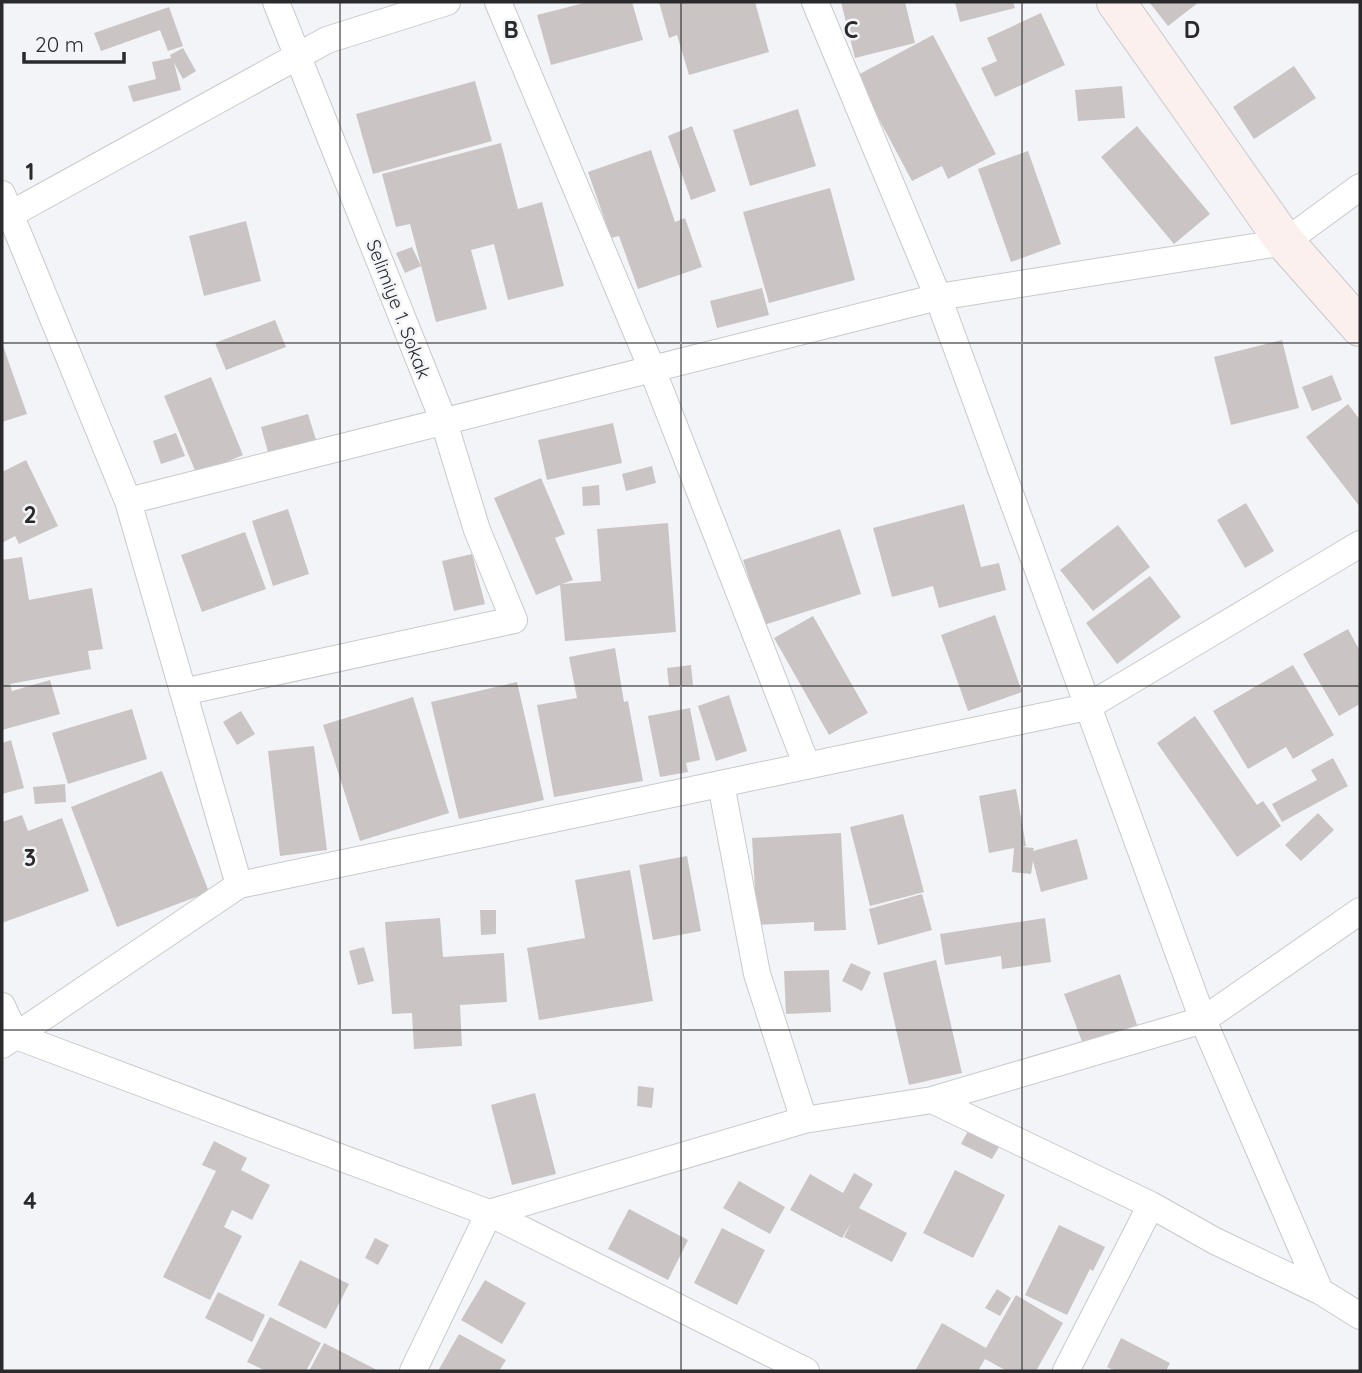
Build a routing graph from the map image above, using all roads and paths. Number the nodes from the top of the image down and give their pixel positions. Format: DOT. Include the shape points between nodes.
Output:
graph roads {
  1 [pos="276,2"];
  2 [pos="447,2"];
  3 [pos="498,2"];
  4 [pos="815,2"];
  5 [pos="1116,2"];
  6 [pos="299,55"];
  7 [pos="1360,187"];
  8 [pos="5,210"];
  9 [pos="1285,242"];
  10 [pos="938,298"];
  11 [pos="1360,327"];
  12 [pos="652,369"];
  13 [pos="444,422"];
  14 [pos="128,501"];
  15 [pos="1360,544"];
  16 [pos="183,692"];
  17 [pos="1087,707"];
  18 [pos="807,766"];
  19 [pos="721,784"];
  20 [pos="239,884"];
  21 [pos="1360,911"];
  22 [pos="2,1006"];
  23 [pos="1203,1020"];
  24 [pos="9,1040"];
  25 [pos="932,1100"];
  26 [pos="804,1120"];
  27 [pos="1151,1205"];
  28 [pos="489,1213"];
  29 [pos="1320,1291"];
  30 [pos="1360,1316"];
  31 [pos="414,1371"];
  32 [pos="806,1371"];
  33 [pos="1066,1371"];
  1 -- 6 [label="street, Selimiye 1. Sokak"];
  2 -- 6 [label="street" via="327,40"];
  3 -- 12 [label="street"];
  4 -- 10 [label="street"];
  5 -- 9 [label="street"];
  6 -- 8 [label="street"];
  6 -- 13 [label="street, Selimiye 1. Sokak"];
  7 -- 9 [label="street"];
  8 -- 14 [label="street"];
  9 -- 10 [label="street"];
  9 -- 11 [label="street"];
  10 -- 12 [label="street"];
  10 -- 17 [label="street"];
  12 -- 13 [label="street"];
  12 -- 18 [label="street"];
  13 -- 14 [label="street"];
  13 -- 16 [label="street, Selimiye 1. Sokak" via="477,530 514,620"];
  14 -- 16 [label="street"];
  15 -- 17 [label="street"];
  16 -- 20 [label="street"];
  17 -- 18 [label="street"];
  17 -- 23 [label="street"];
  18 -- 19 [label="street"];
  19 -- 20 [label="street"];
  19 -- 26 [label="street" via="757,974"];
  20 -- 24 [label="street"];
  21 -- 23 [label="street"];
  22 -- 24 [label="street"];
  23 -- 25 [label="street"];
  23 -- 29 [label="street"];
  24 -- 28 [label="street"];
  25 -- 26 [label="street"];
  25 -- 27 [label="street"];
  26 -- 28 [label="street"];
  27 -- 29 [label="street"];
  27 -- 33 [label="street"];
  28 -- 31 [label="street"];
  28 -- 32 [label="street"];
  29 -- 30 [label="street"];
}
